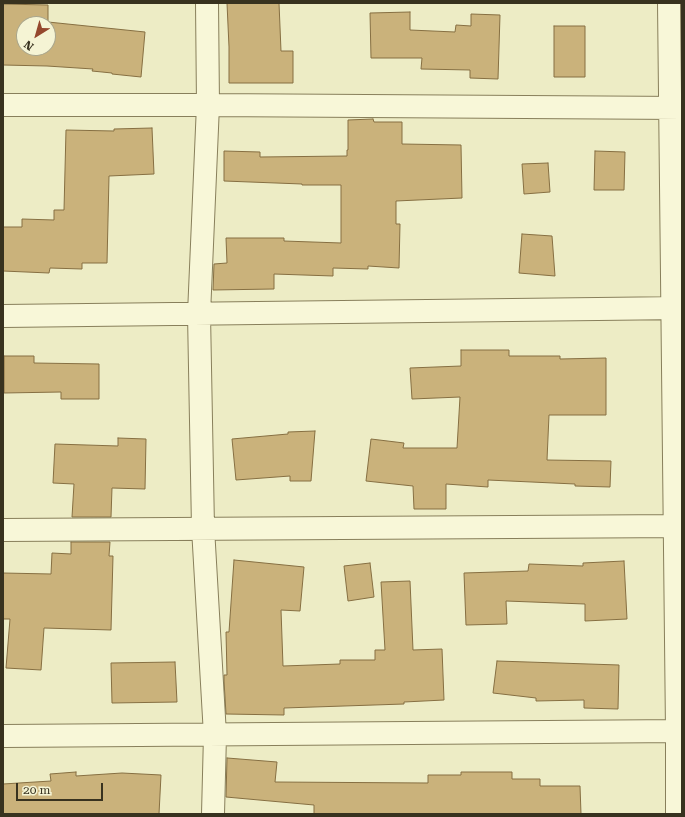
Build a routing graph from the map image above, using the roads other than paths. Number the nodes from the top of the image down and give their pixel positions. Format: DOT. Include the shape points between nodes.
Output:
graph roads {
  1 [pos="207,3"];
  2 [pos="668,3"];
  3 [pos="3,105"];
  4 [pos="208,105"];
  5 [pos="676,108"];
  6 [pos="677,308"];
  7 [pos="199,314"];
  8 [pos="3,316"];
  9 [pos="678,526"];
  10 [pos="203,528"];
  11 [pos="3,530"];
  12 [pos="680,731"];
  13 [pos="216,735"];
  14 [pos="3,736"];
  15 [pos="213,814"];
  16 [pos="676,814"];
  1 -- 4 [label="street"];
  2 -- 5 [label="street"];
  3 -- 4 [label="street"];
  4 -- 5 [label="street"];
  4 -- 7 [label="street"];
  5 -- 6 [label="street"];
  6 -- 7 [label="street"];
  6 -- 9 [label="street"];
  7 -- 8 [label="street"];
  7 -- 10 [label="street"];
  9 -- 10 [label="street"];
  9 -- 12 [label="street"];
  10 -- 11 [label="street"];
  10 -- 13 [label="street"];
  12 -- 13 [label="street"];
  12 -- 16 [label="street"];
  13 -- 14 [label="street"];
  13 -- 15 [label="street"];
}
